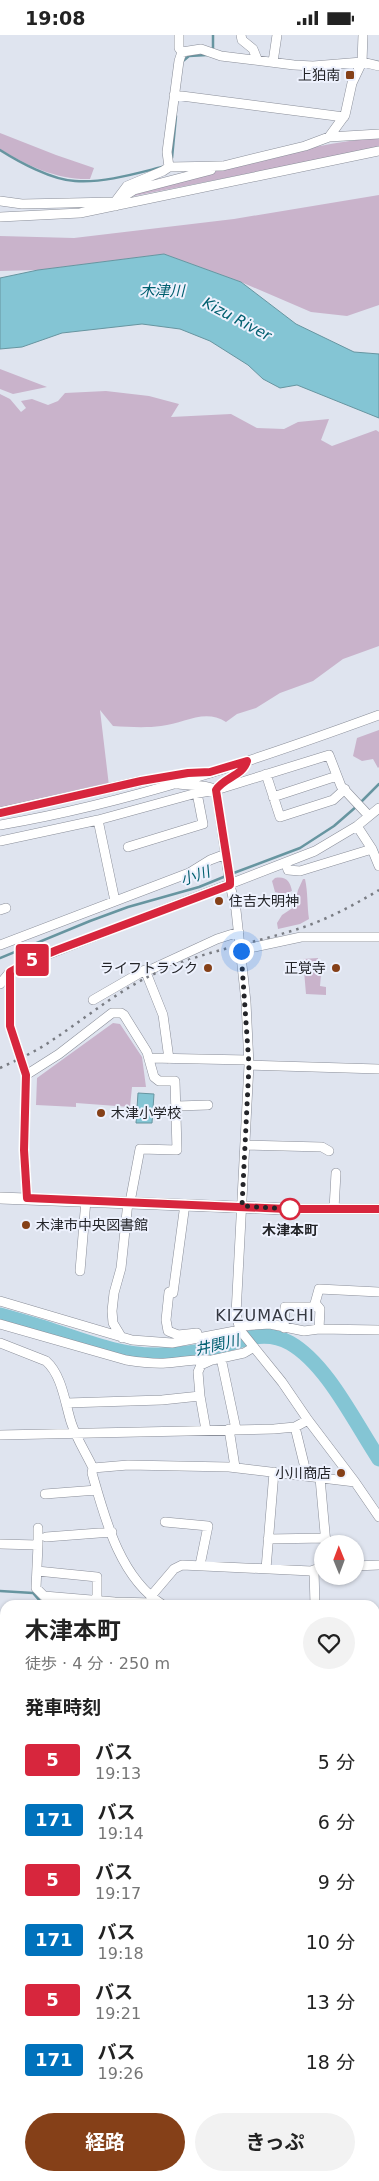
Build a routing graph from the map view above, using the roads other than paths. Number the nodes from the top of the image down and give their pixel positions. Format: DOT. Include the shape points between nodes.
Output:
graph roads {
  1 [pos="179,35"];
  2 [pos="241,35"];
  3 [pos="278,35"];
  4 [pos="362,35"];
  5 [pos="182,52"];
  6 [pos="257,59"];
  7 [pos="273,62"];
  8 [pos="362,62"];
  9 [pos="379,66"];
  10 [pos="177,95"];
  11 [pos="344,117"];
  12 [pos="379,134"];
  13 [pos="330,137"];
  14 [pos="379,151"];
  15 [pos="223,166"];
  16 [pos="170,167"];
  17 [pos="0,201"];
  18 [pos="115,204"];
  19 [pos="0,217"];
  20 [pos="379,715"];
  21 [pos="247,761"];
  22 [pos="210,772"];
  23 [pos="266,775"];
  24 [pos="337,776"];
  25 [pos="172,783"];
  26 [pos="216,790"];
  27 [pos="347,792"];
  28 [pos="197,793"];
  29 [pos="274,797"];
  30 [pos="379,808"];
  31 [pos="0,813"];
  32 [pos="369,816"];
  33 [pos="98,820"];
  34 [pos="2,826"];
  35 [pos="357,826"];
  36 [pos="0,841"];
  37 [pos="128,847"];
  38 [pos="372,849"];
  39 [pos="226,857"];
  40 [pos="286,864"];
  41 [pos="379,866"];
  42 [pos="230,882"];
  43 [pos="115,901"];
  44 [pos="238,932"];
  45 [pos="379,937"];
  46 [pos="0,945"];
  47 [pos="241,951"];
  48 [pos="145,970"];
  49 [pos="10,972"];
  50 [pos="0,984"];
  51 [pos="93,1000"];
  52 [pos="5,1018"];
  53 [pos="150,1058"];
  54 [pos="169,1059"];
  55 [pos="248,1062"];
  56 [pos="379,1069"];
  57 [pos="26,1075"];
  58 [pos="208,1105"];
  59 [pos="177,1106"];
  60 [pos="246,1145"];
  61 [pos="329,1151"];
  62 [pos="336,1173"];
  63 [pos="0,1198"];
  64 [pos="27,1198"];
  65 [pos="86,1201"];
  66 [pos="129,1202"];
  67 [pos="184,1204"];
  68 [pos="242,1206"];
  69 [pos="334,1209"];
  70 [pos="379,1209"];
  71 [pos="80,1271"];
  72 [pos="379,1292"];
  73 [pos="0,1301"];
  74 [pos="315,1303"];
  75 [pos="0,1324"];
  76 [pos="284,1328"];
  77 [pos="319,1329"];
  78 [pos="241,1330"];
  79 [pos="379,1330"];
  80 [pos="228,1333"];
  81 [pos="122,1337"];
  82 [pos="0,1343"];
  83 [pos="253,1346"];
  84 [pos="216,1359"];
  85 [pos="200,1396"];
  86 [pos="67,1403"];
  87 [pos="308,1420"];
  88 [pos="295,1427"];
  89 [pos="233,1429"];
  90 [pos="206,1430"];
  91 [pos="75,1433"];
  92 [pos="0,1435"];
  93 [pos="235,1467"];
  94 [pos="93,1468"];
  95 [pos="274,1472"];
  96 [pos="307,1476"];
  97 [pos="320,1478"];
  98 [pos="355,1481"];
  99 [pos="97,1489"];
  100 [pos="45,1494"];
  101 [pos="379,1517"];
  102 [pos="165,1522"];
  103 [pos="38,1528"];
  104 [pos="112,1532"];
  105 [pos="325,1535"];
  106 [pos="46,1537"];
  107 [pos="268,1539"];
  108 [pos="314,1541"];
  109 [pos="0,1544"];
  110 [pos="38,1545"];
  111 [pos="200,1565"];
  112 [pos="379,1565"];
  113 [pos="364,1566"];
  114 [pos="266,1569"];
  115 [pos="314,1569"];
  116 [pos="38,1571"];
  117 [pos="317,1585"];
  118 [pos="77,1600"];
  119 [pos="94,1600"];
  120 [pos="153,1600"];
  121 [pos="156,1600"];
  122 [pos="315,1600"];
  1 -- 5 [label="street"];
  2 -- 6 [label="street"];
  3 -- 7 [label="street"];
  4 -- 8 [label="street"];
  5 -- 6 [label="street" via="201,49 221,56"];
  5 -- 10 [label="street"];
  6 -- 7 [label="street"];
  7 -- 8 [label="street" via="313,66"];
  8 -- 9 [label="street"];
  8 -- 11 [label="street" via="352,83"];
  10 -- 11 [label="street"];
  10 -- 16 [label="street" via="167,152"];
  11 -- 13 [label="street"];
  12 -- 13 [label="street"];
  13 -- 15 [label="street"];
  14 -- 18 [label="street"];
  15 -- 16 [label="street"];
  15 -- 18 [label="street" via="134,191"];
  16 -- 18 [label="street" via="127,186"];
  17 -- 18 [label="street"];
  18 -- 19 [label="street" via="80,213"];
  20 -- 21 [label="street"];
  21 -- 22 [label="street"];
  21 -- 26 [label="street" via="243,771 220,784"];
  22 -- 25 [label="street"];
  22 -- 31 [label="street" via="141,781"];
  23 -- 24 [label="street" via="329,755"];
  23 -- 26 [label="street"];
  23 -- 29 [label="street"];
  24 -- 27 [label="street"];
  24 -- 29 [label="street"];
  25 -- 26 [label="street" via="209,786"];
  25 -- 34 [label="street" via="100,804"];
  26 -- 28 [label="street"];
  26 -- 39 [label="street"];
  27 -- 29 [label="street" via="333,800 280,817"];
  27 -- 32 [label="street"];
  28 -- 33 [label="street"];
  28 -- 37 [label="street" via="203,824"];
  30 -- 32 [label="street"];
  32 -- 35 [label="street"];
  33 -- 36 [label="street"];
  33 -- 43 [label="street"];
  35 -- 38 [label="street"];
  35 -- 40 [label="street"];
  38 -- 40 [label="street" via="300,871 288,870"];
  38 -- 41 [label="street"];
  39 -- 42 [label="street"];
  39 -- 43 [label="street" via="210,860 189,873"];
  40 -- 42 [label="street"];
  42 -- 44 [label="street"];
  42 -- 49 [label="street" via="64,947"];
  43 -- 46 [label="street"];
  44 -- 47 [label="street"];
  44 -- 48 [label="street"];
  45 -- 47 [label="street" via="301,937"];
  47 -- 55 [label="street"];
  48 -- 51 [label="street"];
  48 -- 54 [label="street" via="163,1015"];
  49 -- 50 [label="street"];
  49 -- 52 [label="street"];
  52 -- 57 [label="street"];
  53 -- 54 [label="street"];
  53 -- 57 [label="street" via="124,1015 112,1013 60,1054"];
  53 -- 59 [label="street" via="154,1077 159,1081 176,1081"];
  54 -- 55 [label="street"];
  55 -- 56 [label="street"];
  55 -- 60 [label="street"];
  57 -- 64 [label="street" via="24,1150"];
  58 -- 59 [label="street"];
  59 -- 66 [label="street" via="177,1150 140,1149"];
  60 -- 61 [label="street" via="322,1147"];
  60 -- 68 [label="street"];
  62 -- 69 [label="street"];
  63 -- 64 [label="street"];
  64 -- 65 [label="street"];
  65 -- 66 [label="street"];
  65 -- 71 [label="street"];
  66 -- 67 [label="street"];
  66 -- 81 [label="street" via="112,1319"];
  67 -- 68 [label="street"];
  67 -- 80 [label="street" via="173,1293 169,1293 167,1330 178,1335 216,1330"];
  68 -- 69 [label="street"];
  68 -- 78 [label="street" via="236,1314"];
  69 -- 70 [label="street"];
  72 -- 74 [label="street" via="319,1289"];
  73 -- 81 [label="street"];
  74 -- 76 [label="street" via="314,1307 285,1307"];
  74 -- 77 [label="street" via="320,1309"];
  75 -- 84 [label="street" via="144,1363"];
  76 -- 77 [label="street"];
  76 -- 78 [label="street" via="270,1324"];
  77 -- 79 [label="street"];
  78 -- 80 [label="street"];
  78 -- 83 [label="street"];
  80 -- 81 [label="street" via="172,1343"];
  82 -- 86 [label="street" via="46,1361"];
  83 -- 84 [label="street" via="244,1353"];
  83 -- 87 [label="street"];
  84 -- 85 [label="street" via="198,1369"];
  84 -- 89 [label="street"];
  85 -- 86 [label="street" via="162,1401"];
  85 -- 90 [label="street"];
  86 -- 91 [label="street"];
  87 -- 88 [label="street"];
  87 -- 98 [label="street"];
  88 -- 89 [label="street"];
  88 -- 96 [label="street"];
  89 -- 90 [label="street"];
  89 -- 93 [label="street"];
  90 -- 91 [label="street"];
  91 -- 92 [label="street"];
  91 -- 94 [label="street"];
  93 -- 94 [label="street" via="128,1465"];
  93 -- 95 [label="street"];
  94 -- 99 [label="street"];
  95 -- 96 [label="street"];
  95 -- 107 [label="street"];
  96 -- 97 [label="street"];
  97 -- 98 [label="street"];
  97 -- 105 [label="street"];
  98 -- 101 [label="street"];
  99 -- 100 [label="street"];
  99 -- 104 [label="street"];
  102 -- 111 [label="street" via="208,1526"];
  103 -- 110 [label="street"];
  104 -- 106 [label="street"];
  104 -- 120 [label="street" via="129,1570"];
  107 -- 108 [label="street"];
  107 -- 114 [label="street"];
  109 -- 110 [label="street"];
  110 -- 116 [label="street"];
  111 -- 114 [label="street"];
  111 -- 121 [label="street" via="182,1565 174,1569"];
  112 -- 113 [label="street"];
  114 -- 115 [label="street"];
  116 -- 118 [label="street" via="36,1588 44,1596"];
  116 -- 119 [label="street" via="97,1577"];
  117 -- 122 [label="street"];
}
